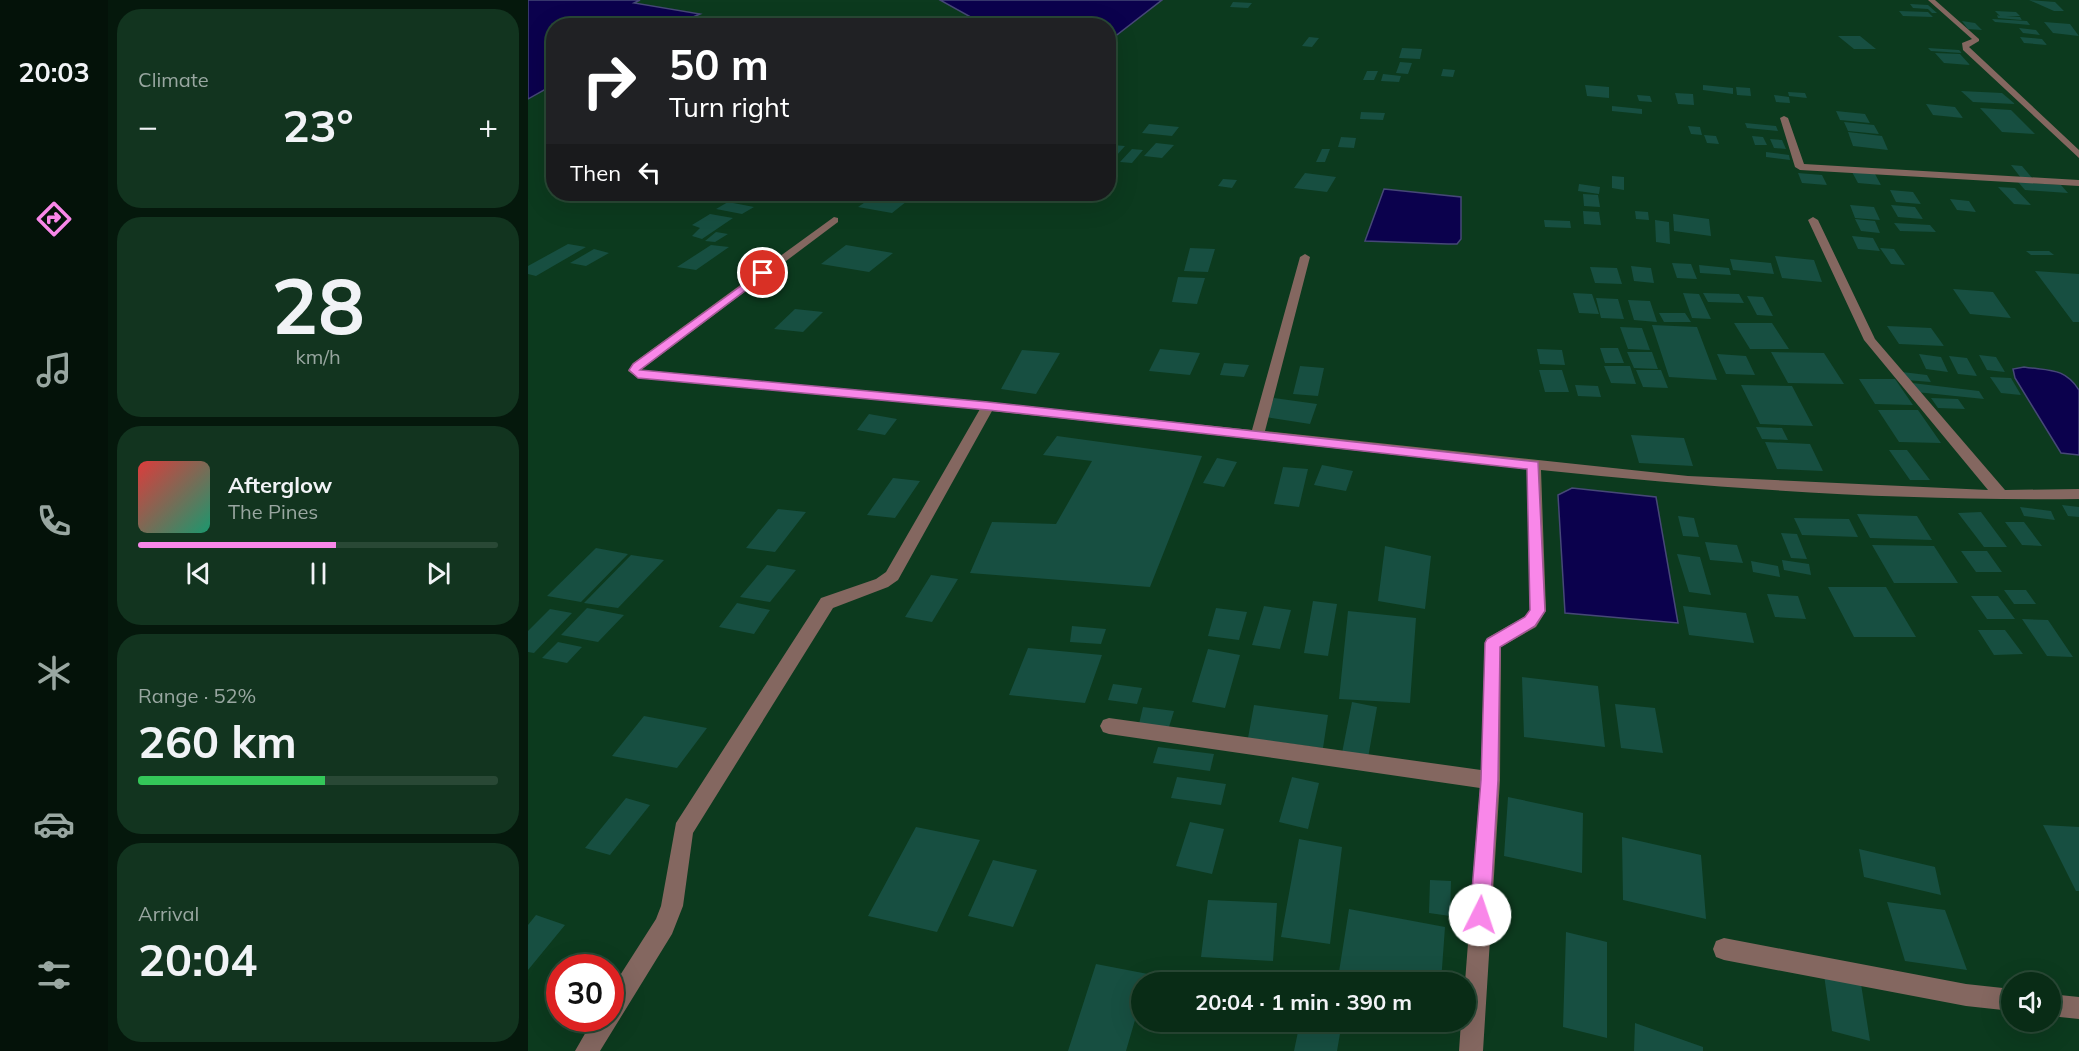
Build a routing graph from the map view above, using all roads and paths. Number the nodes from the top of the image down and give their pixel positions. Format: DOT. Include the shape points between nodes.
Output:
graph roads {
  1 [pos="1931,0"];
  2 [pos="1784,118"];
  3 [pos="2079,155"];
  4 [pos="2079,183"];
  5 [pos="834,220"];
  6 [pos="1813,220"];
  7 [pos="1305,257"];
  8 [pos="988,406"];
  9 [pos="1257,435"];
  10 [pos="1534,465"];
  11 [pos="2079,494"];
  12 [pos="2001,495"];
  13 [pos="1109,726"];
  14 [pos="1490,780"];
  15 [pos="1724,949"];
  16 [pos="624,990"];
  17 [pos="2001,999"];
  18 [pos="2061,1006"];
  19 [pos="2079,1008"];
  20 [pos="598,1032"];
  21 [pos="586,1051"];
  22 [pos="1471,1051"];
  1 -- 3 [label="street" via="1977,40 1965,45 1966,48"];
  2 -- 4 [label="street" via="1800,167"];
  5 -- 8 [label="street" via="634,370 638,374"];
  6 -- 12 [label="street" via="1870,340"];
  7 -- 9 [label="street"];
  8 -- 9 [label="street"];
  8 -- 16 [label="street" via="892,576 882,584 826,603 683,830 672,906 664,926"];
  9 -- 10 [label="street"];
  10 -- 12 [label="street" via="1711,483"];
  10 -- 14 [label="street" via="1538,611 1530,622 1492,643"];
  11 -- 12 [label="street"];
  13 -- 14 [label="street"];
  14 -- 22 [label="street"];
  15 -- 17 [label="street"];
  18 -- 19 [label="street"];
  20 -- 21 [label="street"];
}
